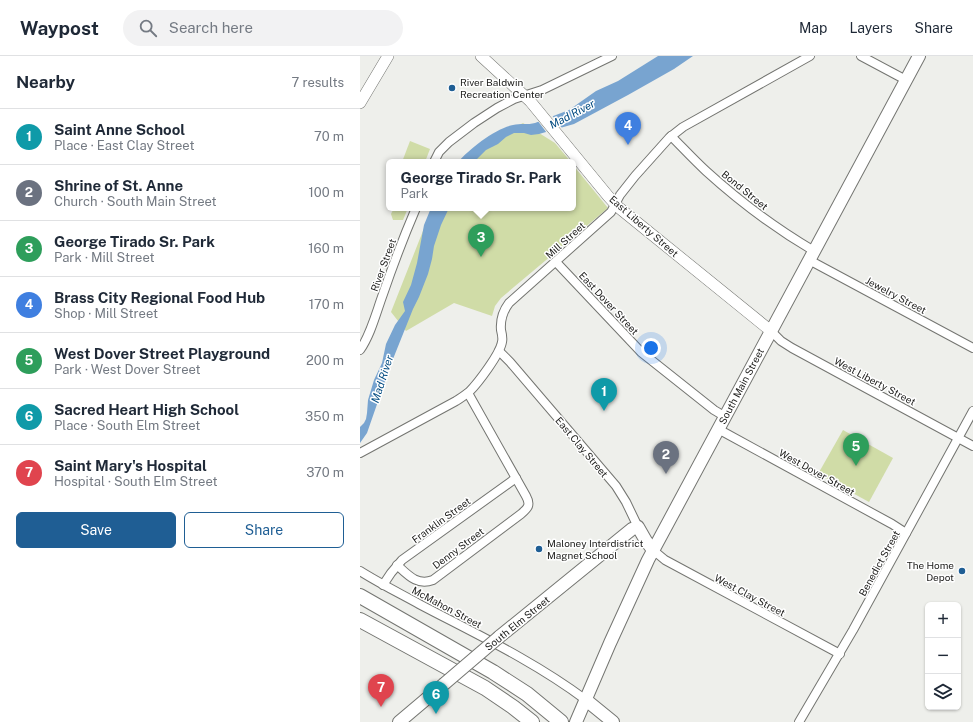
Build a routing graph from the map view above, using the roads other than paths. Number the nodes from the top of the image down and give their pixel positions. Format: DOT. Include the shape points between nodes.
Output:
graph roads {
  1 [pos="388,56"];
  2 [pos="481,56"];
  3 [pos="612,56"];
  4 [pos="810,56"];
  5 [pos="862,56"];
  6 [pos="919,56"];
  7 [pos="906,80"];
  8 [pos="525,96"];
  9 [pos="360,103"];
  10 [pos="671,136"];
  11 [pos="436,159"];
  12 [pos="616,204"];
  13 [pos="415,211"];
  14 [pos="811,256"];
  15 [pos="556,262"];
  16 [pos="771,331"];
  17 [pos="973,348"];
  18 [pos="360,350"];
  19 [pos="499,351"];
  20 [pos="468,393"];
  21 [pos="973,411"];
  22 [pos="724,416"];
  23 [pos="718,429"];
  24 [pos="958,438"];
  25 [pos="973,446"];
  26 [pos="360,452"];
  27 [pos="516,478"];
  28 [pos="638,527"];
  29 [pos="906,534"];
  30 [pos="653,550"];
  31 [pos="397,565"];
  32 [pos="360,571"];
  33 [pos="383,585"];
  34 [pos="360,596"];
  35 [pos="360,620"];
  36 [pos="840,654"];
  37 [pos="586,700"];
  38 [pos="399,722"];
  39 [pos="532,722"];
  40 [pos="561,722"];
  41 [pos="576,722"];
  42 [pos="613,722"];
  43 [pos="799,722"];
  1 -- 9 [label="street"];
  2 -- 8 [label="street, East Liberty Street"];
  3 -- 8 [label="street"];
  4 -- 10 [label="street, Mill Street"];
  5 -- 7 [label="street"];
  6 -- 7 [label="main road, South Main Street"];
  7 -- 14 [label="main road, South Main Street"];
  8 -- 11 [label="street" via="503,104 468,128 445,145"];
  8 -- 12 [label="street, East Liberty Street"];
  10 -- 12 [label="street, Mill Street" via="635,176"];
  10 -- 14 [label="street, Bond Street" via="738,198"];
  12 -- 15 [label="street, Mill Street" via="611,212"];
  12 -- 16 [label="street, East Liberty Street"];
  13 -- 18 [label="street, River Street"];
  14 -- 16 [label="main road, South Main Street"];
  14 -- 17 [label="street, Jewelry Street"];
  15 -- 19 [label="street, Mill Street" via="505,309 501,319 502,340"];
  15 -- 22 [label="street, East Dover Street" via="641,352"];
  16 -- 22 [label="main road, South Main Street"];
  16 -- 24 [label="street, West Liberty Street" via="792,348"];
  19 -- 20 [label="street, Mill Street"];
  19 -- 28 [label="street, East Clay Street" via="616,486"];
  20 -- 26 [label="street, Mill Street"];
  20 -- 27 [label="street"];
  21 -- 24 [label="street, Benedict Street"];
  22 -- 23 [label="main road, South Main Street"];
  23 -- 29 [label="street, West Dover Street"];
  23 -- 30 [label="main road, South Main Street"];
  24 -- 25 [label="street, West Liberty Street"];
  24 -- 29 [label="street, Benedict Street"];
  27 -- 31 [label="street, Franklin Street"];
  27 -- 31 [label="street, Denny Street" via="528,500 528,506 521,514 432,580 418,581"];
  28 -- 30 [label="main road, East Clay Street"];
  28 -- 38 [label="main road, South Elm Street, bridge" via="628,532 499,637"];
  29 -- 36 [label="street, Benedict Street"];
  30 -- 36 [label="street, West Clay Street" via="677,566"];
  30 -- 37 [label="main road, South Main Street"];
  31 -- 33 [label="street, Franklin Street"];
  32 -- 33 [label="street, McMahon Street"];
  33 -- 37 [label="street, McMahon Street" via="523,658"];
  34 -- 40 [label="highway" via="493,672 527,694"];
  35 -- 39 [label="highway" via="485,688"];
  36 -- 43 [label="street, Benedict Street"];
  37 -- 41 [label="main road, South Main Street"];
  37 -- 42 [label="main road"];
}
